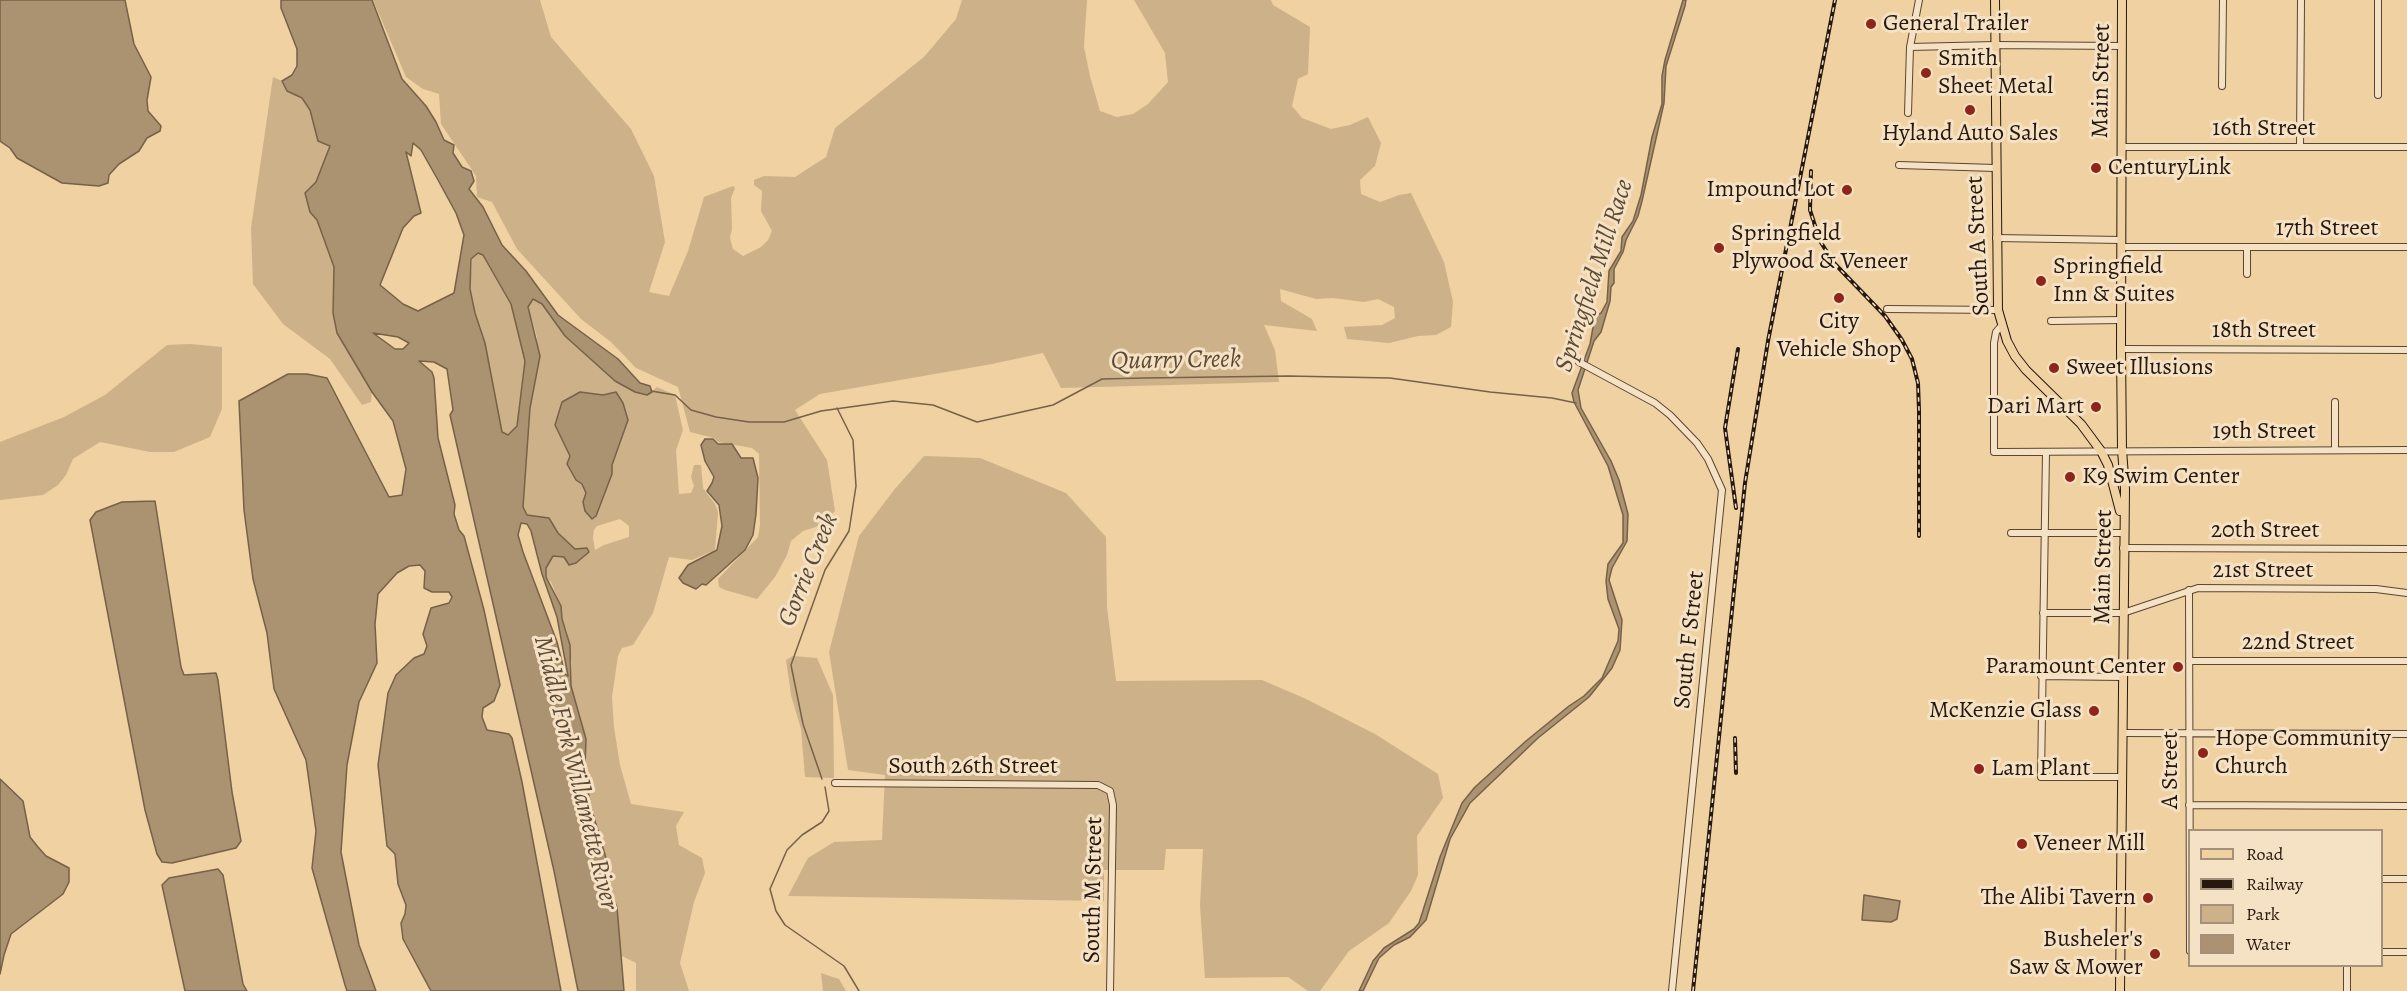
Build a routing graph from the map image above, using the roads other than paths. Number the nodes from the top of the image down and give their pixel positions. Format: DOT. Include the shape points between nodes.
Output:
graph roads {
  1 [pos="1919,0"];
  2 [pos="1995,0"];
  3 [pos="2122,0"];
  4 [pos="2223,0"];
  5 [pos="2301,0"];
  6 [pos="2378,0"];
  7 [pos="1995,45"];
  8 [pos="2121,46"];
  9 [pos="1910,47"];
  10 [pos="2222,86"];
  11 [pos="2378,94"];
  12 [pos="1908,113"];
  13 [pos="2121,147"];
  14 [pos="2300,147"];
  15 [pos="2407,147"];
  16 [pos="1899,165"];
  17 [pos="1995,168"];
  18 [pos="1996,238"];
  19 [pos="2121,244"];
  20 [pos="2247,247"];
  21 [pos="2407,247"];
  22 [pos="2247,274"];
  23 [pos="1887,309"];
  24 [pos="1998,310"];
  25 [pos="2121,320"];
  26 [pos="2051,321"];
  27 [pos="2002,325"];
  28 [pos="2121,350"];
  29 [pos="2407,350"];
  30 [pos="1579,362"];
  31 [pos="2335,402"];
  32 [pos="2122,450"];
  33 [pos="2335,450"];
  34 [pos="2407,450"];
  35 [pos="2101,451"];
  36 [pos="2046,452"];
  37 [pos="2123,523"];
  38 [pos="2044,532"];
  39 [pos="2011,533"];
  40 [pos="2123,533"];
  41 [pos="2123,548"];
  42 [pos="2407,549"];
  43 [pos="2189,590"];
  44 [pos="2407,593"];
  45 [pos="2043,613"];
  46 [pos="2122,613"];
  47 [pos="2189,661"];
  48 [pos="2407,661"];
  49 [pos="2041,676"];
  50 [pos="2122,677"];
  51 [pos="2122,733"];
  52 [pos="2189,733"];
  53 [pos="2407,734"];
  54 [pos="2121,777"];
  55 [pos="835,783"];
  56 [pos="1110,791"];
  57 [pos="2188,805"];
  58 [pos="2407,806"];
  59 [pos="2188,829"];
  60 [pos="2383,879"];
  61 [pos="2407,879"];
  62 [pos="2383,952"];
  63 [pos="2407,952"];
  64 [pos="2347,967"];
  65 [pos="1110,991"];
  66 [pos="1672,991"];
  67 [pos="2120,991"];
  68 [pos="2347,991"];
  1 -- 9 [label="street"];
  2 -- 7 [label="main road, South A Street"];
  3 -- 8 [label="main road, Main Street"];
  4 -- 10 [label="street"];
  5 -- 14 [label="street"];
  6 -- 11 [label="street"];
  7 -- 8 [label="street"];
  7 -- 9 [label="street"];
  7 -- 17 [label="main road, South A Street"];
  8 -- 13 [label="main road, Main Street"];
  9 -- 12 [label="street"];
  13 -- 14 [label="street, 16th Street"];
  13 -- 19 [label="main road, Main Street"];
  14 -- 15 [label="street, 16th Street"];
  16 -- 17 [label="street"];
  17 -- 18 [label="main road, South A Street"];
  18 -- 19 [label="street, 17th Street"];
  18 -- 24 [label="main road, South A Street"];
  19 -- 20 [label="street, 17th Street"];
  19 -- 25 [label="main road, Main Street"];
  20 -- 21 [label="street, 17th Street"];
  20 -- 22 [label="street, 17th Street"];
  23 -- 24 [label="street"];
  24 -- 27 [label="main road, South A Street"];
  25 -- 26 [label="street"];
  25 -- 28 [label="main road, Main Street"];
  27 -- 35 [label="main road, South A Street" via="2015,356 2081,424"];
  27 -- 36 [label="street, 19th Street" via="1994,343 1994,452"];
  28 -- 29 [label="street, 18th Street"];
  28 -- 32 [label="main road, Main Street"];
  30 -- 66 [label="street, South F Street" via="1670,415 1708,459 1722,489"];
  31 -- 33 [label="street"];
  32 -- 33 [label="street, 19th Street"];
  32 -- 35 [label="street, 19th Street"];
  32 -- 37 [label="main road, Main Street"];
  33 -- 34 [label="street, 19th Street"];
  35 -- 36 [label="street, 19th Street"];
  35 -- 37 [label="main road, South A Street" via="2113,480"];
  36 -- 38 [label="street"];
  37 -- 40 [label="main road, Main Street"];
  38 -- 39 [label="street"];
  38 -- 40 [label="street"];
  38 -- 45 [label="street"];
  40 -- 41 [label="main road, Main Street"];
  41 -- 42 [label="street, 20th Street"];
  41 -- 46 [label="main road, Main Street"];
  43 -- 44 [label="street, 21st Street" via="2376,589"];
  43 -- 46 [label="street, 21st Street"];
  43 -- 47 [label="street, A Street"];
  45 -- 46 [label="street, 21st Street"];
  45 -- 49 [label="street"];
  46 -- 50 [label="main road, Main Street"];
  47 -- 48 [label="street, 22nd Street"];
  47 -- 52 [label="street, A Street"];
  49 -- 50 [label="street"];
  49 -- 54 [label="street" via="2041,777"];
  50 -- 51 [label="main road, Main Street"];
  51 -- 52 [label="street"];
  51 -- 54 [label="main road, Main Street"];
  52 -- 53 [label="street"];
  52 -- 57 [label="street, A Street"];
  54 -- 67 [label="main road, Main Street"];
  55 -- 56 [label="street, South 26th Street" via="1098,785"];
  56 -- 65 [label="street, South M Street"];
  57 -- 58 [label="street"];
  57 -- 59 [label="street, A Street"];
  60 -- 61 [label="street"];
  62 -- 63 [label="street"];
  64 -- 68 [label="street"];
}
